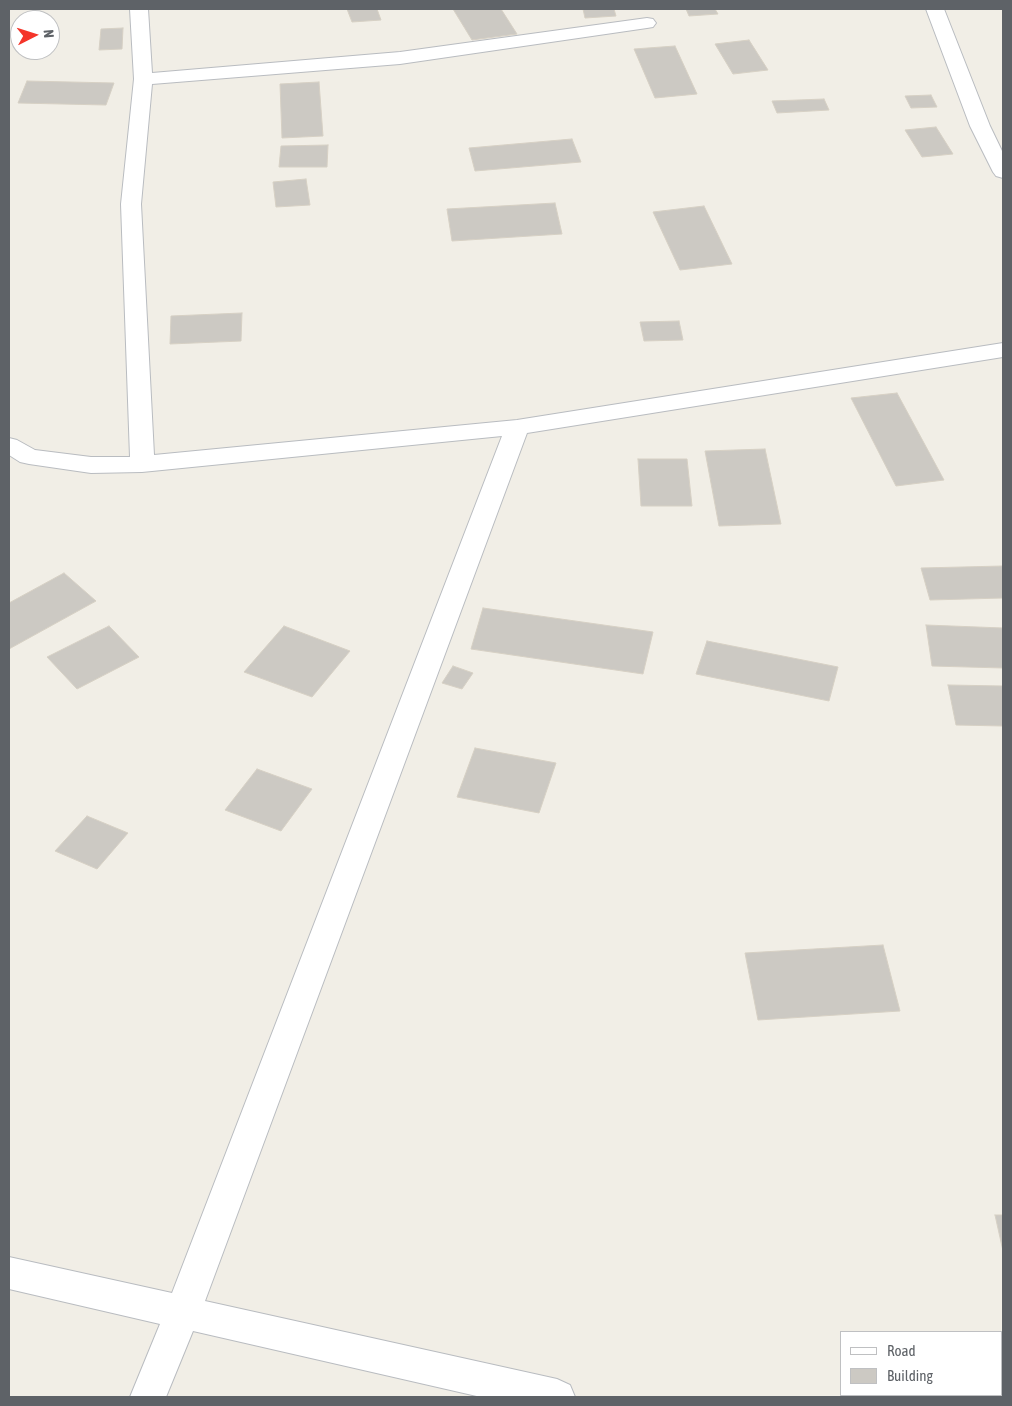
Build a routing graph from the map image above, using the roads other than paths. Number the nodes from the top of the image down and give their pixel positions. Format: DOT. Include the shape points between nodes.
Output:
graph roads {
  1 [pos="139,9"];
  2 [pos="938,9"];
  3 [pos="647,24"];
  4 [pos="143,79"];
  5 [pos="1003,172"];
  6 [pos="1003,350"];
  7 [pos="518,427"];
  8 [pos="9,445"];
  9 [pos="142,464"];
  10 [pos="9,1273"];
  11 [pos="184,1311"];
  12 [pos="148,1397"];
  13 [pos="557,1397"];
  1 -- 4 [label="street"];
  2 -- 5 [label="street" via="980,126"];
  3 -- 4 [label="street" via="400,58"];
  4 -- 9 [label="street" via="131,204"];
  6 -- 7 [label="street"];
  7 -- 9 [label="street"];
  7 -- 11 [label="street"];
  8 -- 9 [label="street" via="29,457 91,465"];
  10 -- 11 [label="street"];
  11 -- 12 [label="street"];
  11 -- 13 [label="street"];
}
